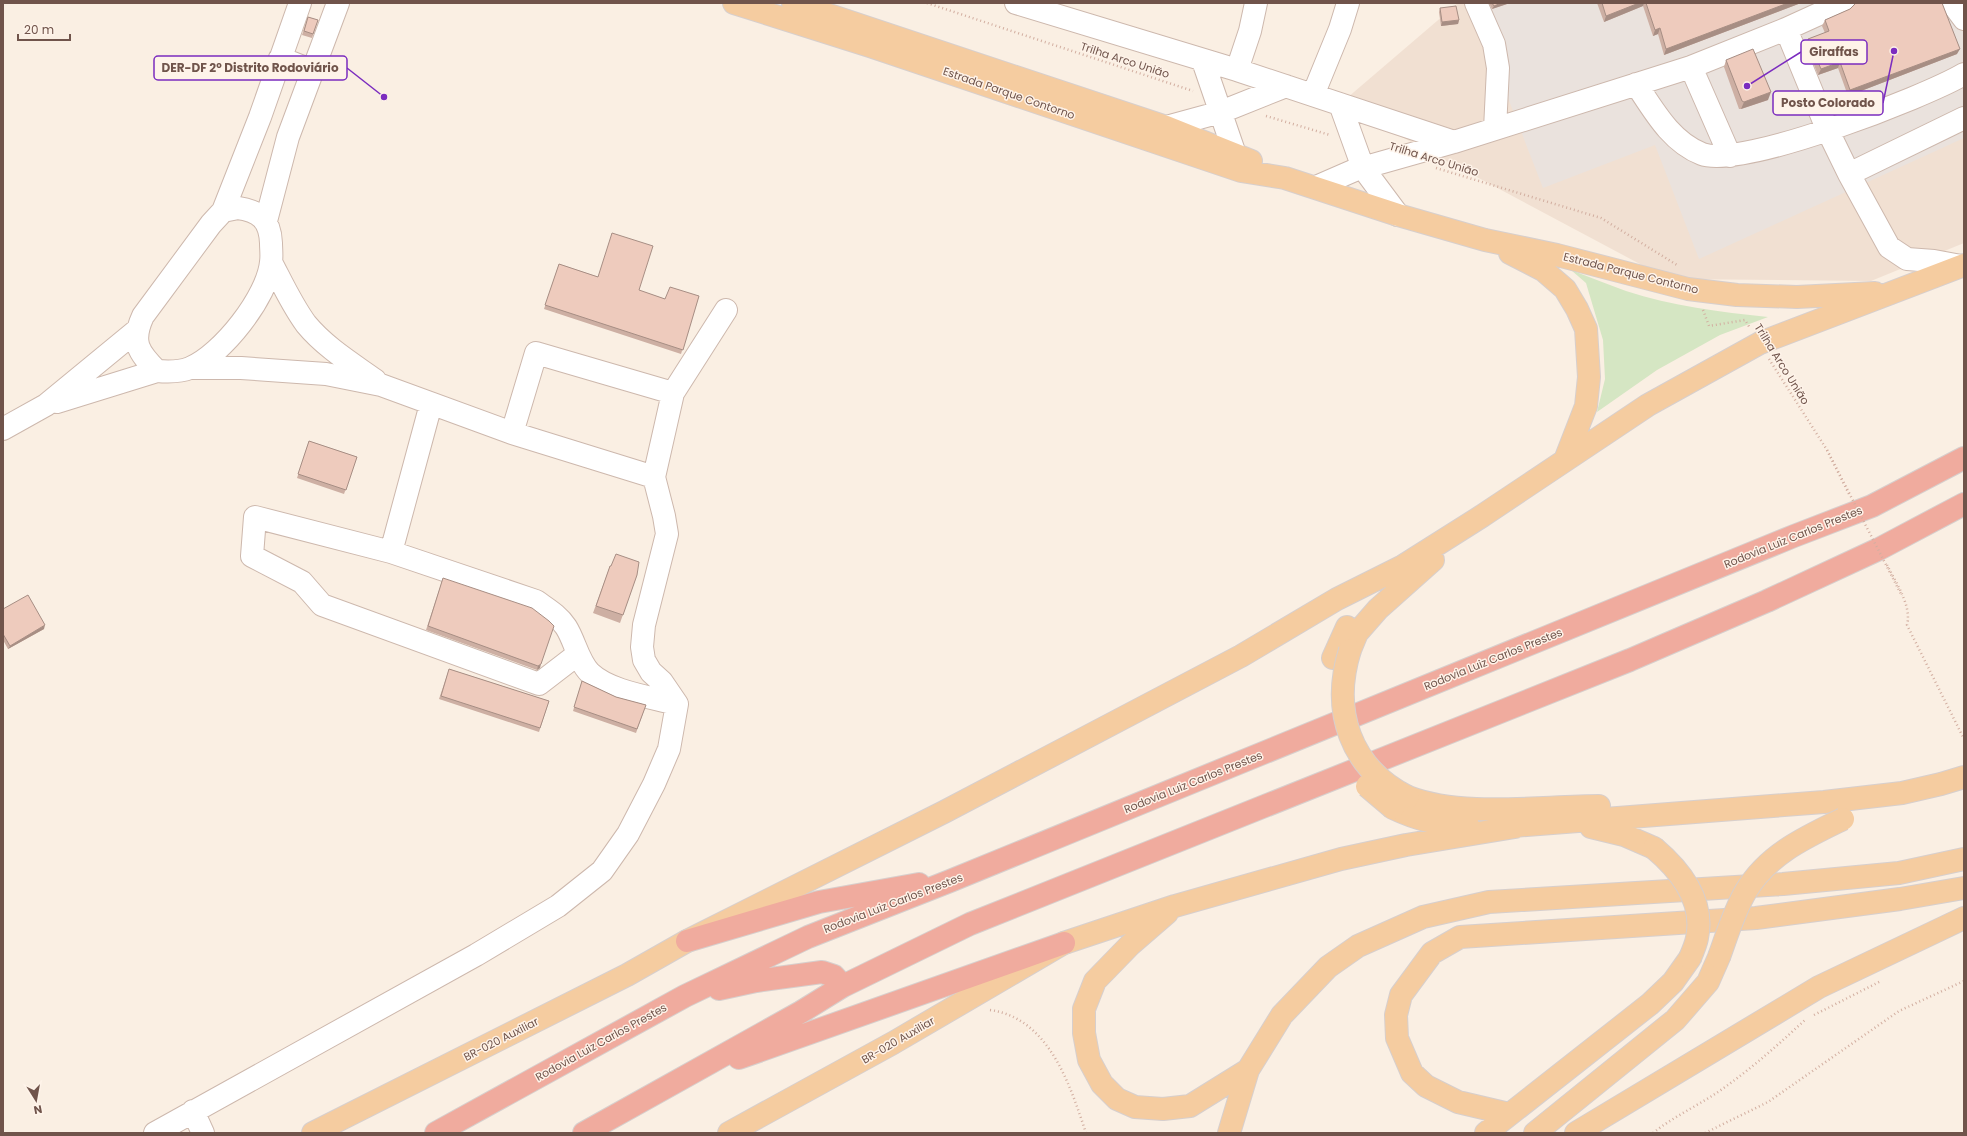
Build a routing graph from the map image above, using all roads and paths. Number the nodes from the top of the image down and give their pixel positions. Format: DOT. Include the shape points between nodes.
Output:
graph roads {
  1 [pos="300,3"];
  2 [pos="338,3"];
  3 [pos="734,3"];
  4 [pos="793,3"];
  5 [pos="927,3"];
  6 [pos="1016,3"];
  7 [pos="1256,3"];
  8 [pos="1348,3"];
  9 [pos="1476,3"];
  10 [pos="1843,3"];
  11 [pos="1952,3"];
  12 [pos="1964,19"];
  13 [pos="1786,29"];
  14 [pos="280,58"];
  15 [pos="1203,61"];
  16 [pos="1691,67"];
  17 [pos="1237,70"];
  18 [pos="313,72"];
  19 [pos="1964,74"];
  20 [pos="1636,84"];
  21 [pos="1286,86"];
  22 [pos="1199,93"];
  23 [pos="1313,95"];
  24 [pos="1340,104"];
  25 [pos="1221,112"];
  26 [pos="1259,113"];
  27 [pos="1964,118"];
  28 [pos="1166,127"];
  29 [pos="1495,129"];
  30 [pos="1828,131"];
  31 [pos="1334,137"];
  32 [pos="1454,142"];
  33 [pos="1730,156"];
  34 [pos="1238,163"];
  35 [pos="1434,167"];
  36 [pos="1363,168"];
  37 [pos="1849,174"];
  38 [pos="1316,187"];
  39 [pos="223,211"];
  40 [pos="1398,215"];
  41 [pos="266,221"];
  42 [pos="1484,240"];
  43 [pos="271,262"];
  44 [pos="1963,266"];
  45 [pos="1684,269"];
  46 [pos="1898,291"];
  47 [pos="1702,306"];
  48 [pos="726,310"];
  49 [pos="136,331"];
  50 [pos="1760,343"];
  51 [pos="190,368"];
  52 [pos="157,371"];
  53 [pos="381,384"];
  54 [pos="673,393"];
  55 [pos="431,404"];
  56 [pos="46,405"];
  57 [pos="3,429"];
  58 [pos="512,433"];
  59 [pos="1964,458"];
  60 [pos="1565,460"];
  61 [pos="654,478"];
  62 [pos="1964,504"];
  63 [pos="1482,516"];
  64 [pos="1879,549"];
  65 [pos="391,552"];
  66 [pos="1403,566"];
  67 [pos="1902,596"];
  68 [pos="578,654"];
  69 [pos="1341,654"];
  70 [pos="677,704"];
  71 [pos="1964,738"];
  72 [pos="1964,777"];
  73 [pos="1902,793"];
  74 [pos="1401,803"];
  75 [pos="1659,815"];
  76 [pos="1566,822"];
  77 [pos="1515,827"];
  78 [pos="1964,859"];
  79 [pos="950,882"];
  80 [pos="1964,888"];
  81 [pos="1175,906"];
  82 [pos="1964,918"];
  83 [pos="687,941"];
  84 [pos="1064,943"];
  85 [pos="1887,978"];
  86 [pos="1964,981"];
  87 [pos="843,986"];
  88 [pos="685,996"];
  89 [pos="958,1005"];
  90 [pos="1248,1070"];
  91 [pos="679,1079"];
  92 [pos="193,1111"];
  93 [pos="1510,1114"];
  94 [pos="155,1133"];
  95 [pos="204,1133"];
  96 [pos="313,1133"];
  97 [pos="436,1133"];
  98 [pos="584,1133"];
  99 [pos="729,1133"];
  100 [pos="1086,1133"];
  101 [pos="1229,1133"];
  102 [pos="1486,1133"];
  103 [pos="1535,1133"];
  104 [pos="1576,1133"];
  105 [pos="1653,1133"];
  106 [pos="1705,1133"];
  1 -- 14 [label="street"];
  2 -- 18 [label="street"];
  3 -- 34 [label="main road, Estrada Parque Contorno"];
  4 -- 28 [label="main road, Estrada Parque Contorno"];
  5 -- 22 [label="path, Trilha Arco União"];
  6 -- 15 [label="street"];
  7 -- 17 [label="street"];
  8 -- 23 [label="street" via="1340,30"];
  9 -- 29 [label="street" via="1494,44 1498,68"];
  10 -- 13 [label="street"];
  11 -- 12 [label="street"];
  13 -- 16 [label="street"];
  13 -- 30 [label="street"];
  14 -- 18 [label="street"];
  14 -- 39 [label="street"];
  15 -- 17 [label="street"];
  15 -- 25 [label="street"];
  16 -- 20 [label="street"];
  16 -- 33 [label="street"];
  17 -- 21 [label="street"];
  18 -- 41 [label="street" via="288,137"];
  19 -- 30 [label="street" via="1917,96"];
  20 -- 29 [label="street"];
  20 -- 33 [label="street" via="1664,126 1682,142 1703,154"];
  21 -- 23 [label="street"];
  21 -- 25 [label="street"];
  23 -- 24 [label="street"];
  24 -- 32 [label="street"];
  24 -- 36 [label="street"];
  25 -- 28 [label="street"];
  25 -- 34 [label="street"];
  26 -- 31 [label="path"];
  27 -- 37 [label="street"];
  28 -- 34 [label="main road, Estrada Parque Contorno"];
  29 -- 32 [label="street"];
  30 -- 33 [label="street"];
  30 -- 37 [label="street"];
  32 -- 36 [label="street"];
  34 -- 38 [label="main road, Estrada Parque Contorno"];
  35 -- 45 [label="path, Trilha Arco União" via="1601,218"];
  36 -- 38 [label="street"];
  36 -- 40 [label="street"];
  37 -- 44 [label="street" via="1889,247 1907,259"];
  38 -- 40 [label="main road, Estrada Parque Contorno"];
  39 -- 41 [label="street" via="249,209"];
  39 -- 49 [label="street" via="143,316"];
  40 -- 42 [label="main road, Estrada Parque Contorno"];
  41 -- 43 [label="street" via="271,238"];
  42 -- 46 [label="main road, Estrada Parque Contorno" via="1557,255 1688,289 1737,295 1797,297"];
  42 -- 60 [label="main road, Estrada Parque Contorno" via="1543,270 1565,289 1586,328 1589,377 1586,406"];
  43 -- 51 [label="street" via="266,280 250,312 228,339"];
  43 -- 53 [label="street" via="306,324 337,353"];
  44 -- 46 [label="main road"];
  46 -- 50 [label="main road"];
  47 -- 50 [label="path, Trilha Arco União" via="1709,326 1745,320"];
  48 -- 54 [label="street"];
  49 -- 52 [label="street" via="138,346 144,358"];
  49 -- 56 [label="street"];
  50 -- 60 [label="main road" via="1648,405"];
  50 -- 67 [label="path, Trilha Arco União, bridge" via="1827,450"];
  51 -- 52 [label="street" via="170,372"];
  51 -- 53 [label="street" via="241,368 326,374"];
  52 -- 56 [label="street"];
  53 -- 55 [label="street"];
  54 -- 58 [label="street" via="536,353"];
  54 -- 61 [label="street"];
  55 -- 58 [label="street"];
  55 -- 65 [label="street"];
  56 -- 57 [label="street"];
  58 -- 61 [label="street"];
  59 -- 79 [label="highway, Rodovia Luiz Carlos Prestes" via="1872,506"];
  60 -- 63 [label="main road"];
  61 -- 70 [label="street" via="667,534 644,625 642,647 644,660 650,672 662,682"];
  62 -- 64 [label="highway"];
  63 -- 66 [label="main road"];
  63 -- 69 [label="main road" via="1378,609"];
  64 -- 67 [label="path"];
  64 -- 87 [label="highway" via="1630,660 970,924"];
  65 -- 68 [label="street" via="536,601 555,614 566,627"];
  65 -- 68 [label="street" via="255,517 252,556 302,582 322,606 539,684"];
  66 -- 69 [label="main road" via="1364,604 1348,626"];
  66 -- 83 [label="main road, BR-020 Auxiliar" via="1337,599 1241,656 951,809"];
  67 -- 71 [label="path" via="1908,618 1907,625"];
  68 -- 70 [label="street" via="589,672 604,684"];
  69 -- 74 [label="main road, bridge" via="1330,683 1330,708 1344,753 1368,787"];
  70 -- 92 [label="street" via="669,749 654,784 628,834 602,871 558,906 476,955"];
  72 -- 73 [label="main road"];
  73 -- 75 [label="main road"];
  73 -- 103 [label="main road, bridge" via="1843,819 1789,847 1768,862 1745,892 1708,982 1693,1001 1675,1020"];
  74 -- 75 [label="main road" via="1422,802 1454,808 1501,809 1598,806 1629,808"];
  74 -- 77 [label="main road" via="1415,819 1472,827"];
  75 -- 76 [label="main road"];
  76 -- 77 [label="main road"];
  76 -- 93 [label="main road, bridge" via="1624,835 1654,848 1672,864 1692,894 1696,910 1697,937 1690,958 1673,982 1650,1004"];
  77 -- 81 [label="main road, BR-020 Auxiliar" via="1406,845 1341,859"];
  78 -- 90 [label="main road" via="1899,873 1783,884 1489,902 1423,916 1358,946 1328,967 1282,1015"];
  79 -- 83 [label="highway" via="875,891 819,902"];
  79 -- 88 [label="highway, Rodovia Luiz Carlos Prestes" via="808,937"];
  80 -- 93 [label="main road" via="1756,918 1460,937 1432,953 1401,995 1396,1015 1397,1038 1412,1073 1426,1086 1458,1102"];
  81 -- 84 [label="main road, BR-020 Auxiliar"];
  81 -- 90 [label="main road" via="1130,945 1095,981 1084,1009 1084,1033 1089,1060 1102,1084 1117,1099 1135,1108 1190,1106"];
  82 -- 104 [label="main road" via="1819,987"];
  83 -- 96 [label="main road, BR-020 Auxiliar" via="627,975"];
  84 -- 89 [label="main road, BR-020 Auxiliar"];
  84 -- 91 [label="highway"];
  85 -- 105 [label="path" via="1807,1019 1757,1063 1718,1092 1665,1123"];
  86 -- 106 [label="path" via="1899,1011 1768,1102"];
  87 -- 88 [label="highway" via="834,976 822,972 764,980"];
  87 -- 91 [label="highway"];
  88 -- 97 [label="highway, Rodovia Luiz Carlos Prestes"];
  89 -- 99 [label="main road, BR-020 Auxiliar"];
  89 -- 100 [label="path" via="998,1011 1019,1020 1036,1032 1052,1052 1077,1105"];
  90 -- 101 [label="main road"];
  91 -- 98 [label="highway"];
  92 -- 94 [label="street"];
  92 -- 95 [label="street"];
  93 -- 102 [label="main road"];
}
